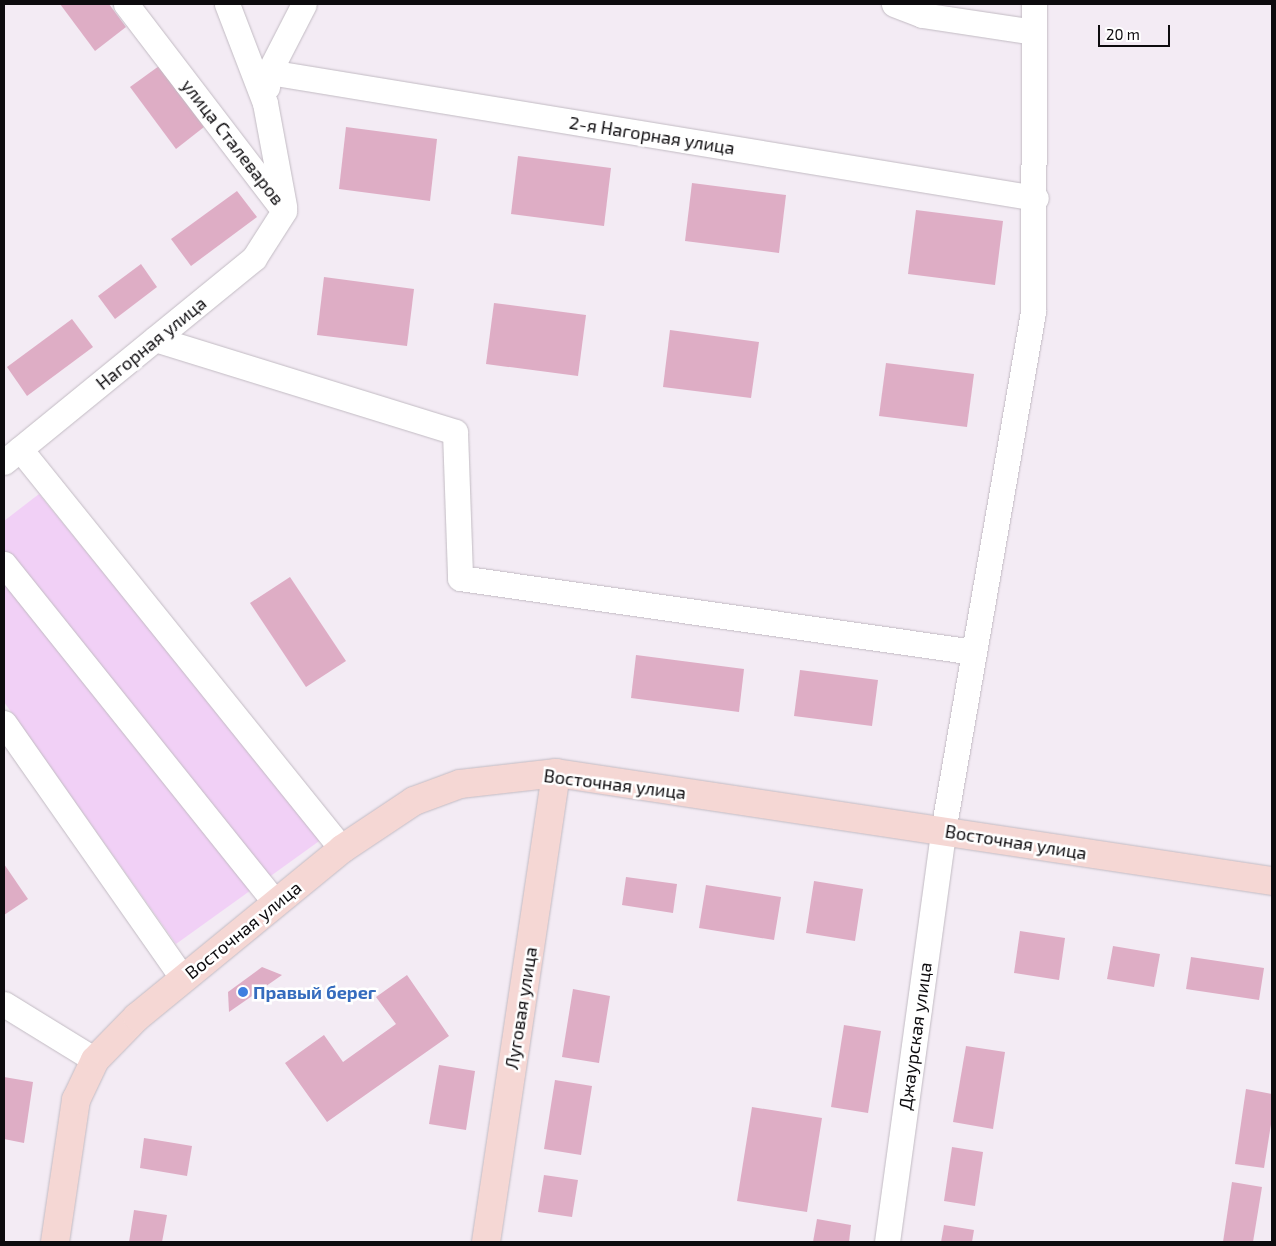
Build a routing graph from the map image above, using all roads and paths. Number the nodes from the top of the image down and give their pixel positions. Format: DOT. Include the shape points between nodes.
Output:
graph roads {
  1 [pos="126,4"];
  2 [pos="227,4"];
  3 [pos="304,4"];
  4 [pos="894,4"];
  5 [pos="1034,4"];
  6 [pos="1034,32"];
  7 [pos="269,72"];
  8 [pos="265,103"];
  9 [pos="1036,198"];
  10 [pos="284,211"];
  11 [pos="155,339"];
  12 [pos="12,456"];
  13 [pos="4,564"];
  14 [pos="974,652"];
  15 [pos="4,723"];
  16 [pos="556,773"];
  17 [pos="943,831"];
  18 [pos="342,849"];
  19 [pos="1272,881"];
  20 [pos="275,902"];
  21 [pos="182,979"];
  22 [pos="4,1004"];
  23 [pos="95,1060"];
  24 [pos="55,1242"];
  25 [pos="486,1242"];
  26 [pos="887,1242"];
  1 -- 10 [label="street, улица Сталеваров"];
  2 -- 8 [label="street, улица Сталеваров"];
  3 -- 7 [label="street"];
  4 -- 6 [label="street" via="922,15"];
  5 -- 6 [label="street, Джаурская улица"];
  6 -- 9 [label="street, Джаурская улица"];
  7 -- 8 [label="street"];
  7 -- 9 [label="street, 2-я Нагорная улица"];
  8 -- 10 [label="street, улица Сталеваров"];
  9 -- 14 [label="street, Джаурская улица" via="1033,312"];
  10 -- 11 [label="street, Нагорная улица" via="254,258"];
  11 -- 12 [label="street, Нагорная улица"];
  11 -- 14 [label="street" via="455,432 460,578"];
  12 -- 18 [label="street"];
  13 -- 20 [label="street"];
  14 -- 17 [label="street, Джаурская улица"];
  15 -- 21 [label="street"];
  16 -- 17 [label="main road, Восточная улица"];
  16 -- 18 [label="main road, Восточная улица" via="460,784 414,801"];
  16 -- 25 [label="main road, Луговая улица"];
  17 -- 19 [label="main road, Восточная улица"];
  17 -- 26 [label="street, Джаурская улица"];
  18 -- 20 [label="main road, Восточная улица"];
  20 -- 21 [label="main road, Восточная улица"];
  21 -- 23 [label="main road, Восточная улица" via="137,1016"];
  22 -- 23 [label="street"];
  23 -- 24 [label="main road, Восточная улица" via="76,1100"];
}
